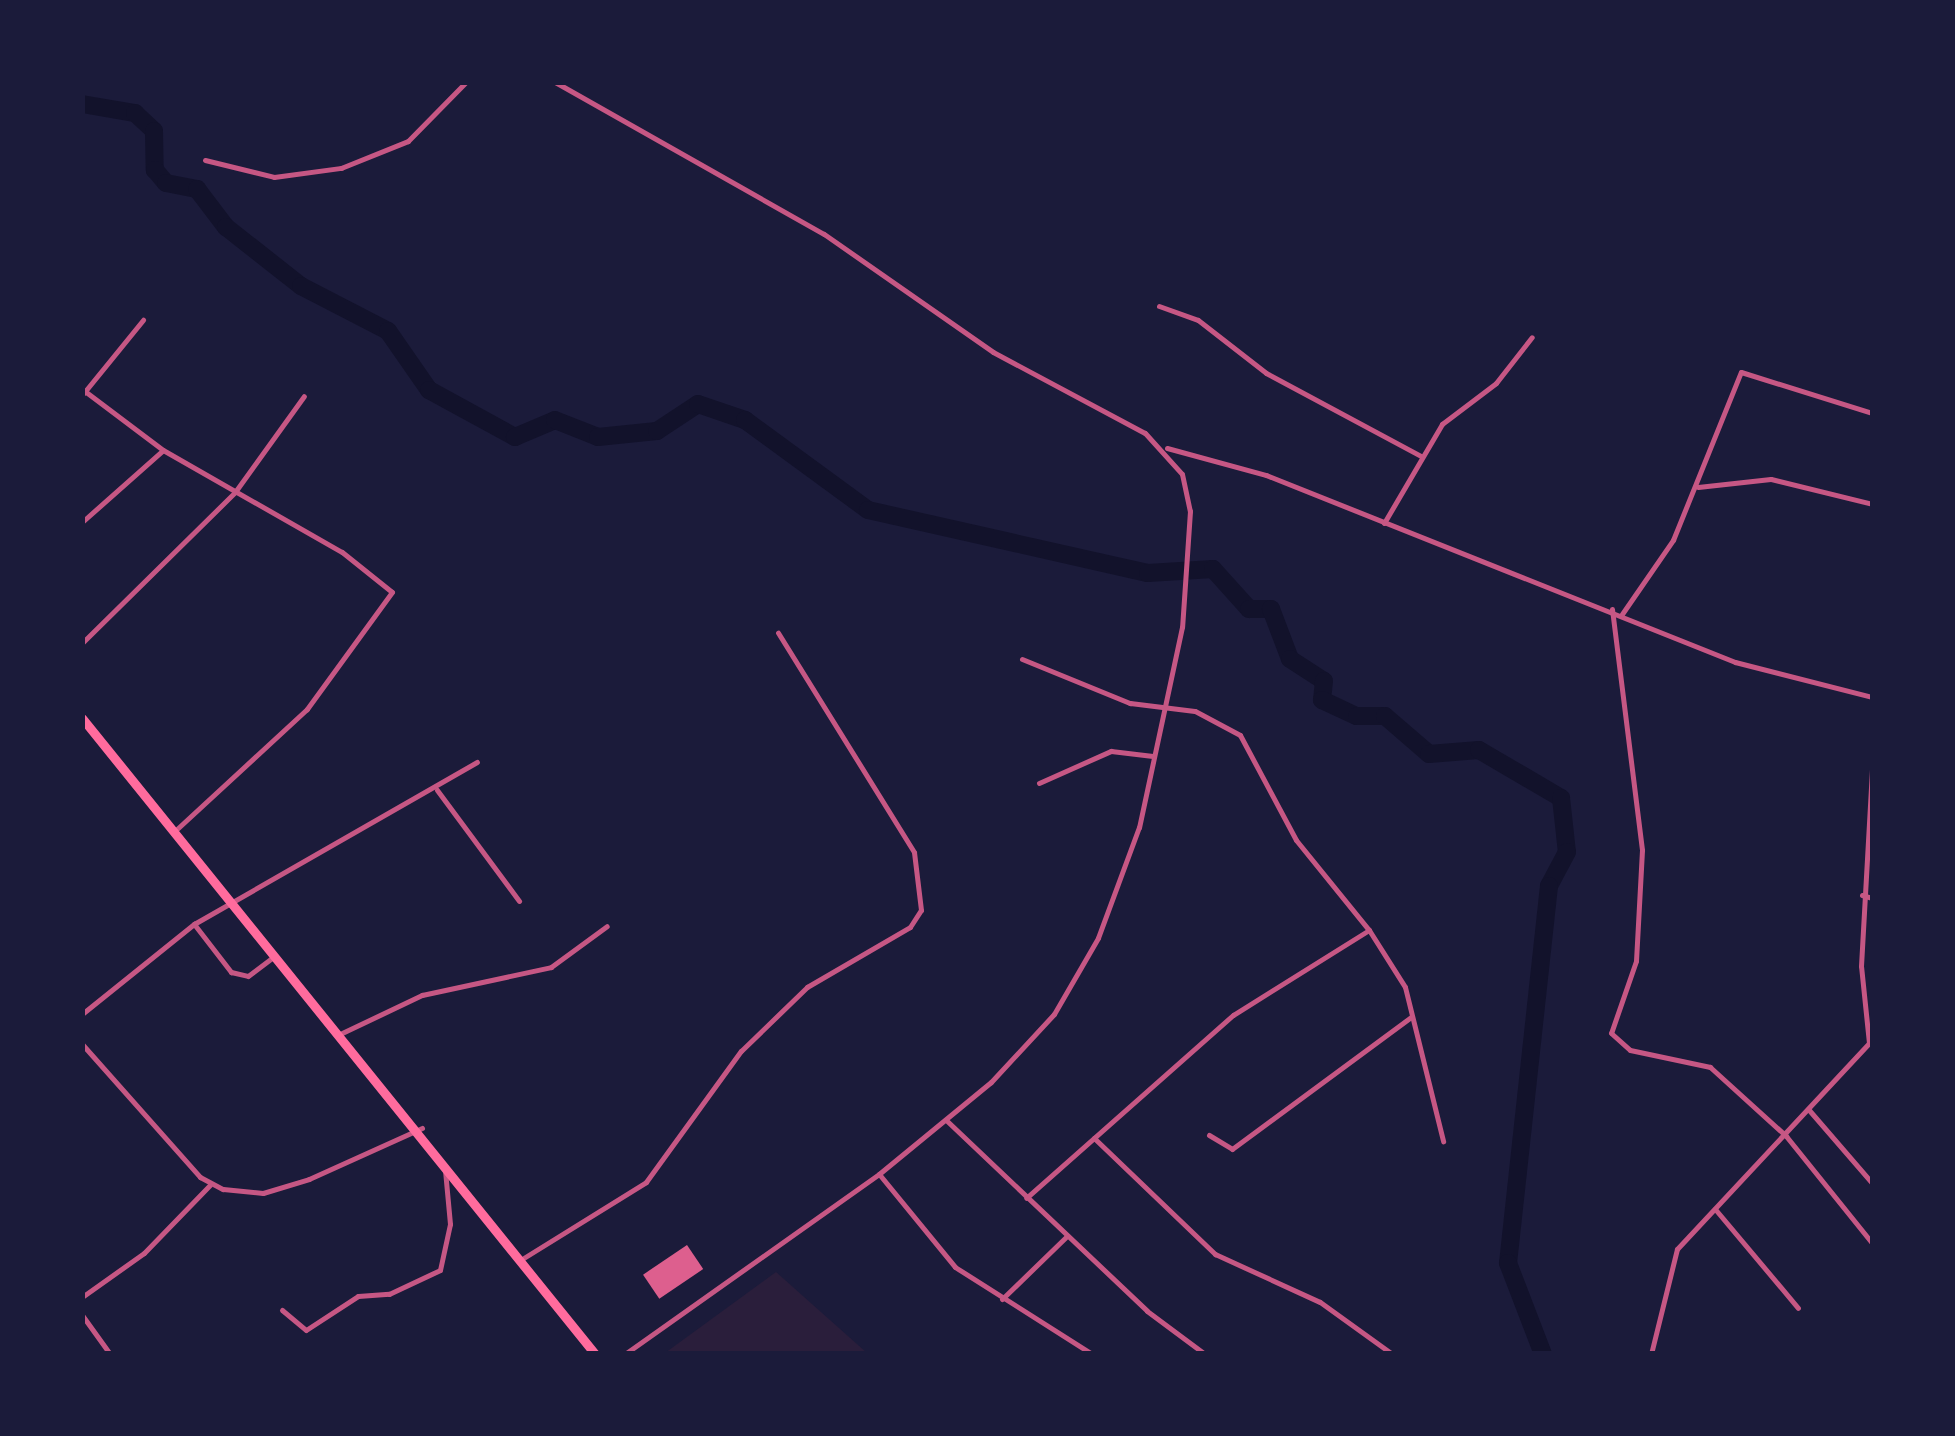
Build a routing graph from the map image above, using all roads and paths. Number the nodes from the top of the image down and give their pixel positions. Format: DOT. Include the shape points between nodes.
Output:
graph roads {
  1 [pos="466,82"];
  2 [pos="556,82"];
  3 [pos="204,160"];
  4 [pos="1160,306"];
  5 [pos="142,320"];
  6 [pos="1532,337"];
  7 [pos="84,392"];
  8 [pos="304,396"];
  9 [pos="1872,413"];
  10 [pos="1167,448"];
  11 [pos="163,450"];
  12 [pos="1421,456"];
  13 [pos="1698,487"];
  14 [pos="235,492"];
  15 [pos="1869,503"];
  16 [pos="82,522"];
  17 [pos="1384,523"];
  18 [pos="1612,610"];
  19 [pos="1622,614"];
  20 [pos="778,633"];
  21 [pos="82,643"];
  22 [pos="1022,659"];
  23 [pos="1872,698"];
  24 [pos="1166,708"];
  25 [pos="82,718"];
  26 [pos="1153,756"];
  27 [pos="477,762"];
  28 [pos="1872,768"];
  29 [pos="1040,783"];
  30 [pos="437,790"];
  31 [pos="1871,815"];
  32 [pos="177,829"];
  33 [pos="1862,895"];
  34 [pos="1872,898"];
  35 [pos="234,899"];
  36 [pos="519,901"];
  37 [pos="194,924"];
  38 [pos="607,926"];
  39 [pos="1369,930"];
  40 [pos="278,954"];
  41 [pos="82,1014"];
  42 [pos="1411,1017"];
  43 [pos="342,1033"];
  44 [pos="1869,1043"];
  45 [pos="82,1044"];
  46 [pos="1872,1053"];
  47 [pos="1808,1109"];
  48 [pos="946,1120"];
  49 [pos="422,1128"];
  50 [pos="1209,1135"];
  51 [pos="1786,1136"];
  52 [pos="1094,1138"];
  53 [pos="1443,1140"];
  54 [pos="445,1162"];
  55 [pos="879,1174"];
  56 [pos="1872,1183"];
  57 [pos="210,1186"];
  58 [pos="1026,1198"];
  59 [pos="1715,1208"];
  60 [pos="1066,1237"];
  61 [pos="1872,1243"];
  62 [pos="522,1259"];
  63 [pos="82,1296"];
  64 [pos="1002,1299"];
  65 [pos="1798,1308"];
  66 [pos="282,1310"];
  67 [pos="82,1315"];
  68 [pos="110,1354"];
  69 [pos="595,1354"];
  70 [pos="625,1354"];
  71 [pos="1092,1354"];
  72 [pos="1205,1354"];
  73 [pos="1392,1354"];
  74 [pos="1651,1354"];
  1 -- 3 [label="street" via="408,141 342,168 274,177"];
  2 -- 10 [label="street" via="824,234 993,352"];
  4 -- 12 [label="street"];
  5 -- 7 [label="street"];
  6 -- 12 [label="street"];
  7 -- 11 [label="street"];
  8 -- 14 [label="street"];
  9 -- 13 [label="street" via="1740,372"];
  10 -- 17 [label="street"];
  10 -- 24 [label="street" via="1188,488 1182,627"];
  11 -- 14 [label="street"];
  11 -- 16 [label="street"];
  12 -- 17 [label="street"];
  13 -- 15 [label="street" via="1770,479"];
  13 -- 19 [label="street"];
  14 -- 21 [label="street"];
  14 -- 32 [label="street" via="342,552 392,592 307,709"];
  17 -- 18 [label="street"];
  18 -- 19 [label="street"];
  18 -- 51 [label="street" via="1642,850 1636,960 1611,1033 1630,1050 1710,1067"];
  19 -- 23 [label="street" via="1736,662"];
  20 -- 62 [label="street" via="914,852 921,910 910,927 807,987 740,1051 646,1182"];
  22 -- 24 [label="street" via="1103,694"];
  24 -- 26 [label="street"];
  24 -- 39 [label="street" via="1219,720 1258,754 1296,840"];
  25 -- 32 [label="main road"];
  26 -- 29 [label="street" via="1111,751"];
  26 -- 48 [label="street" via="1116,897 1076,976 1024,1049"];
  27 -- 30 [label="street"];
  28 -- 31 [label="street"];
  30 -- 35 [label="street"];
  30 -- 36 [label="street"];
  31 -- 33 [label="street"];
  32 -- 35 [label="main road"];
  33 -- 34 [label="street"];
  33 -- 44 [label="street"];
  35 -- 37 [label="street"];
  35 -- 40 [label="main road"];
  37 -- 40 [label="street" via="231,972 248,976"];
  37 -- 41 [label="street"];
  38 -- 43 [label="street" via="551,966 422,995"];
  39 -- 42 [label="street" via="1392,956"];
  39 -- 52 [label="street" via="1233,1015"];
  40 -- 43 [label="main road"];
  42 -- 50 [label="street" via="1232,1149"];
  42 -- 53 [label="street"];
  43 -- 49 [label="main road"];
  44 -- 46 [label="street"];
  44 -- 47 [label="street"];
  45 -- 57 [label="street"];
  47 -- 51 [label="street"];
  47 -- 56 [label="street"];
  48 -- 55 [label="street"];
  48 -- 58 [label="street"];
  49 -- 54 [label="main road"];
  49 -- 57 [label="street" via="262,1193"];
  51 -- 59 [label="street"];
  51 -- 61 [label="street"];
  52 -- 58 [label="street"];
  52 -- 73 [label="street" via="1215,1254 1320,1302"];
  54 -- 62 [label="main road"];
  54 -- 66 [label="street" via="450,1224 440,1270 390,1294 358,1296 306,1330"];
  55 -- 64 [label="street" via="943,1255"];
  55 -- 70 [label="street"];
  57 -- 63 [label="street" via="144,1253"];
  58 -- 60 [label="street"];
  59 -- 65 [label="street"];
  59 -- 74 [label="street" via="1678,1249"];
  60 -- 64 [label="street"];
  60 -- 72 [label="street"];
  62 -- 69 [label="main road"];
  64 -- 71 [label="street"];
  67 -- 68 [label="street"];
}
